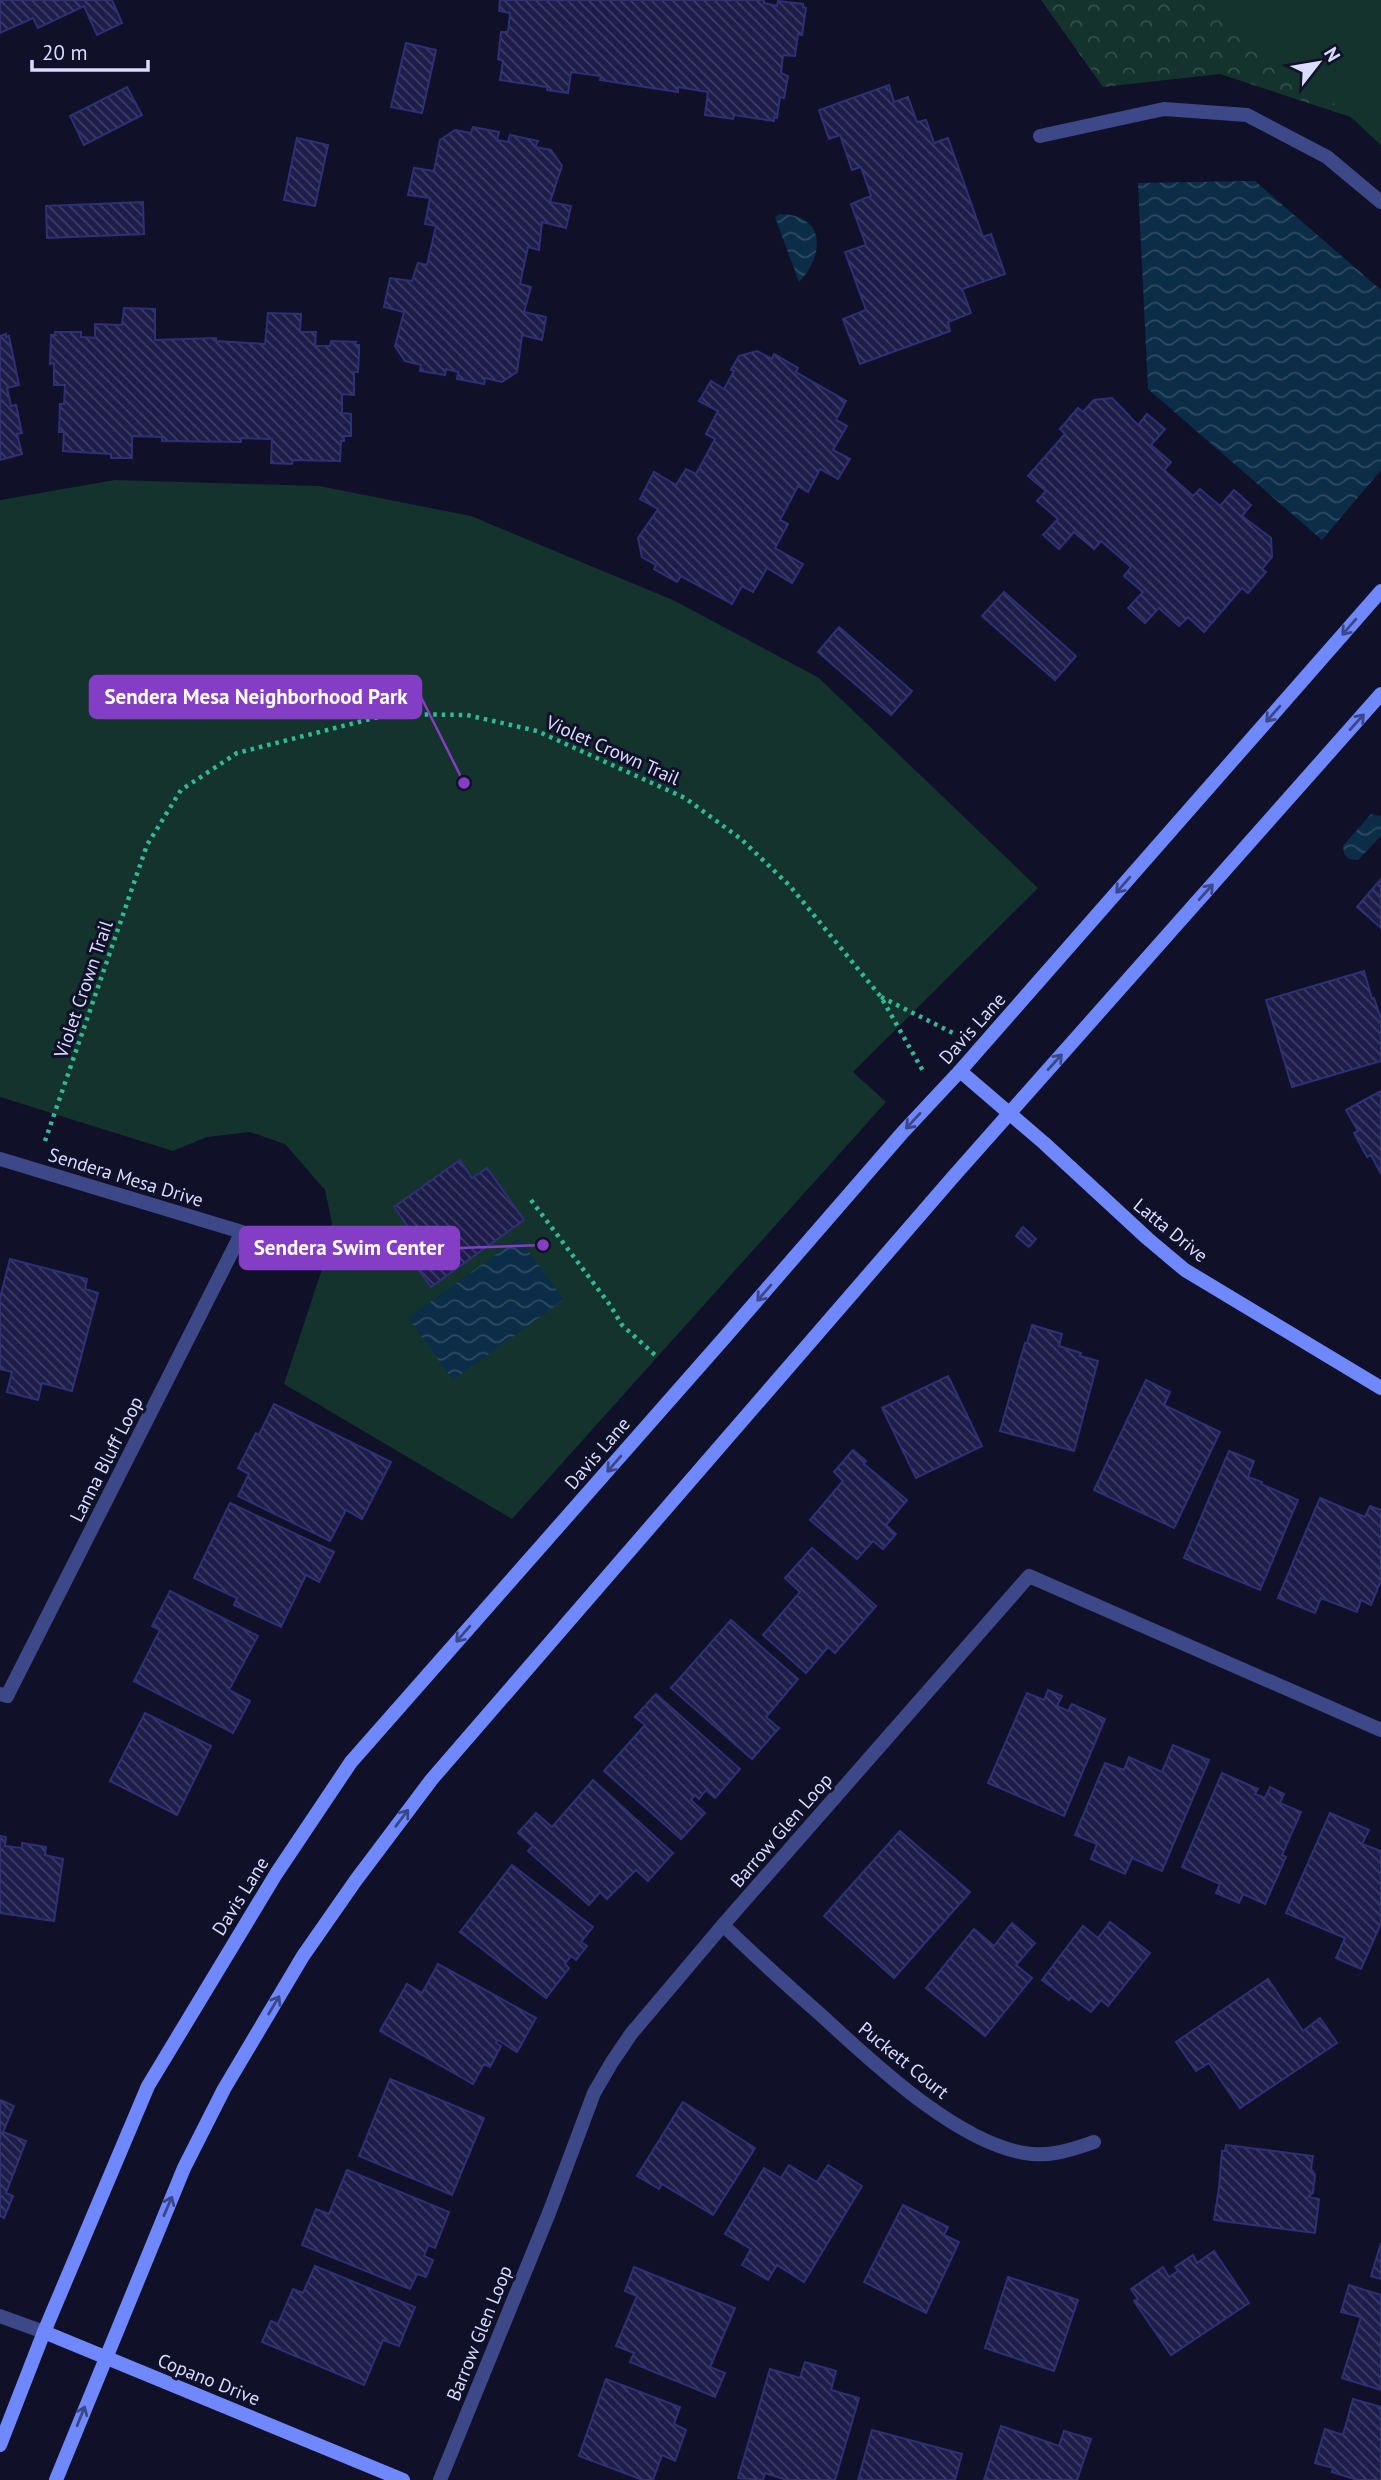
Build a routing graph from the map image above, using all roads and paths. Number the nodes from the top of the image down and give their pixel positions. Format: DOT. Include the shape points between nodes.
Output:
graph roads {
  1 [pos="1040,136"];
  2 [pos="1381,202"];
  3 [pos="1381,591"];
  4 [pos="1381,694"];
  5 [pos="881,997"];
  6 [pos="956,1034"];
  7 [pos="960,1071"];
  8 [pos="925,1073"];
  9 [pos="1009,1113"];
  10 [pos="45,1141"];
  11 [pos="0,1159"];
  12 [pos="531,1200"];
  13 [pos="242,1232"];
  14 [pos="655,1355"];
  15 [pos="1381,1388"];
  16 [pos="0,1694"];
  17 [pos="1381,1730"];
  18 [pos="723,1926"];
  19 [pos="1094,2142"];
  20 [pos="0,2316"];
  21 [pos="44,2332"];
  22 [pos="104,2358"];
  23 [pos="0,2445"];
  24 [pos="56,2480"];
  25 [pos="403,2480"];
  26 [pos="440,2480"];
  1 -- 2 [label="street" via="1164,109 1247,115 1327,157"];
  3 -- 7 [label="main road, Davis Lane, one-way"];
  9 -- 4 [label="main road, one-way"];
  5 -- 6 [label="path, Violet Crown Trail"];
  5 -- 8 [label="path, Violet Crown Trail"];
  5 -- 10 [label="path, Violet Crown Trail" via="790,886 741,839 685,798 537,731 467,715 390,714 237,753 181,790 147,845"];
  7 -- 9 [label="main road, Latta Drive"];
  7 -- 21 [label="main road, Davis Lane, one-way" via="351,1762 276,1874 148,2086"];
  9 -- 15 [label="main road, Latta Drive" via="1185,1270"];
  22 -- 9 [label="main road, one-way" via="184,2168 224,2089 303,1956 355,1880 432,1779"];
  11 -- 13 [label="street, Sendera Mesa Drive"];
  12 -- 14 [label="path" via="622,1325"];
  13 -- 16 [label="street, Lanna Bluff Loop" via="8,1696"];
  17 -- 18 [label="street, Barrow Glen Loop" via="1029,1576"];
  18 -- 19 [label="street, Puckett Court" via="866,2056 957,2125 997,2146 1031,2154 1063,2153"];
  18 -- 26 [label="street, Barrow Glen Loop" via="631,2034 594,2093"];
  20 -- 21 [label="street, Copano Drive"];
  21 -- 22 [label="main road, Copano Drive"];
  21 -- 23 [label="main road, Davis Lane"];
  24 -- 22 [label="main road, one-way"];
  22 -- 25 [label="main road, Copano Drive"];
}
